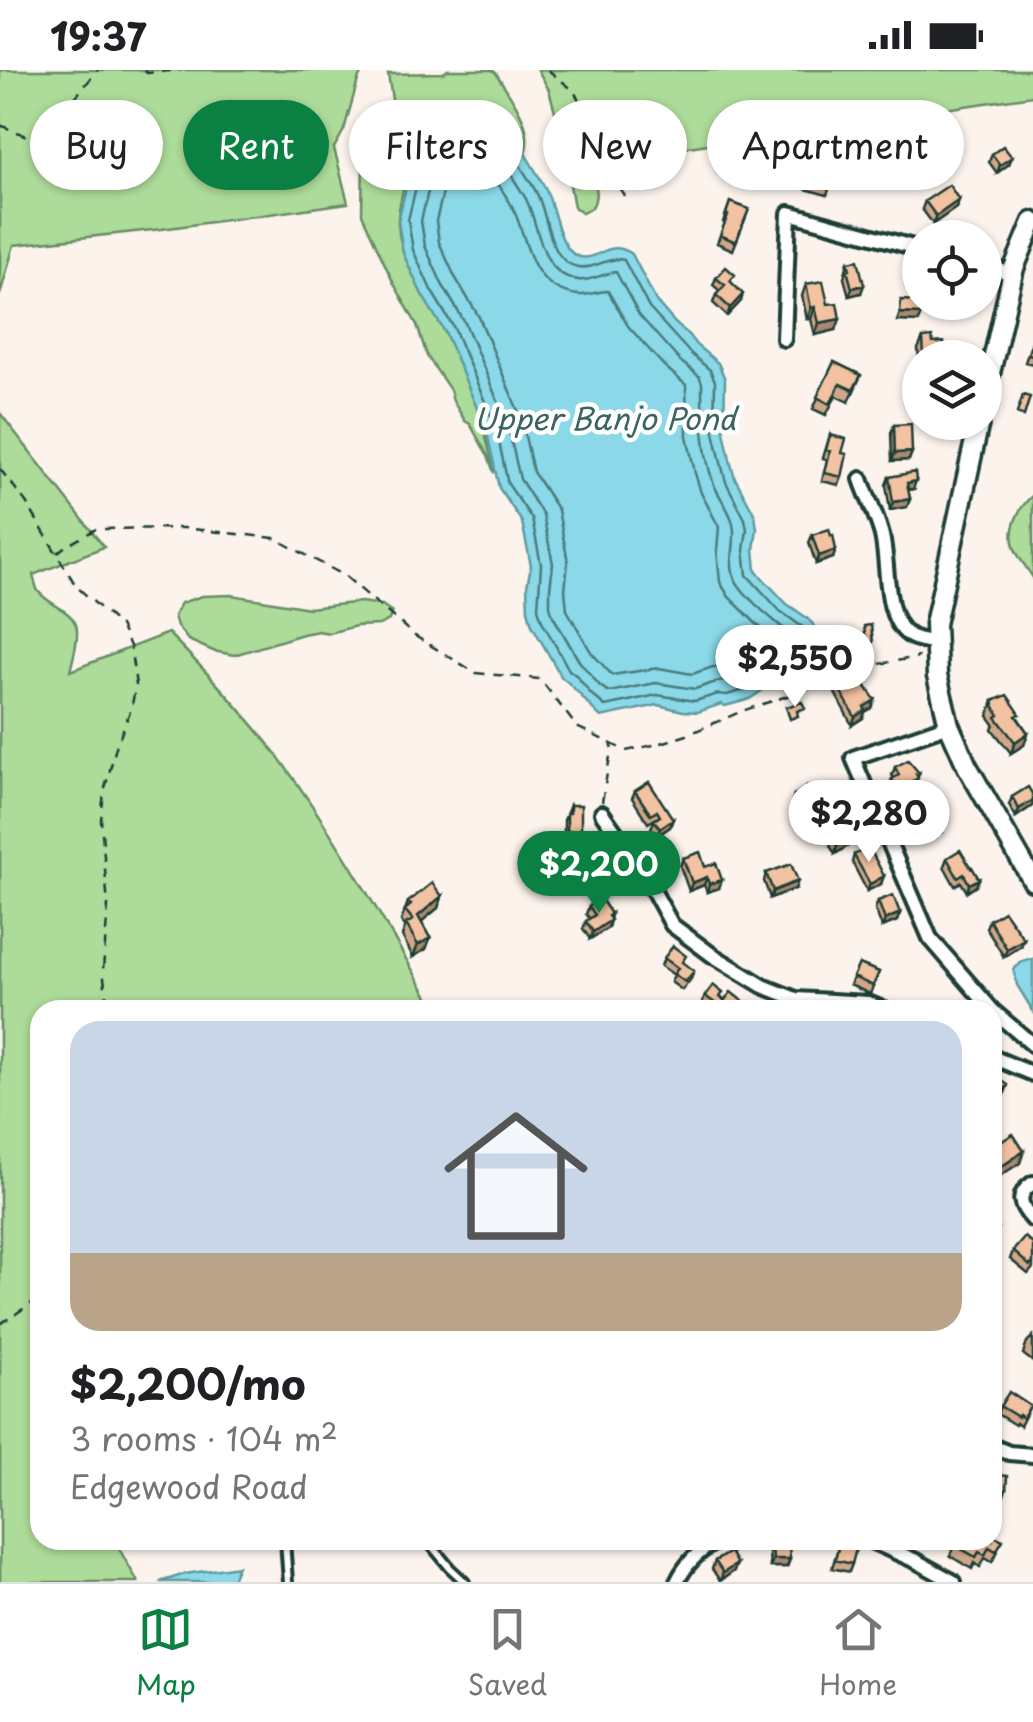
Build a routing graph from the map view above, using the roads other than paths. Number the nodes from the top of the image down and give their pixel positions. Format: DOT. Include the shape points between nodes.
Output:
graph roads {
  1 [pos="1033,222"];
  2 [pos="902,244"];
  3 [pos="1002,271"];
  4 [pos="1013,274"];
  5 [pos="784,339"];
  6 [pos="998,340"];
  7 [pos="975,440"];
  8 [pos="861,480"];
  9 [pos="935,649"];
  10 [pos="949,724"];
  11 [pos="602,813"];
  12 [pos="1033,881"];
  13 [pos="810,1000"];
  14 [pos="983,1000"];
  15 [pos="1002,1019"];
  16 [pos="1033,1045"];
  17 [pos="1002,1061"];
  18 [pos="1033,1074"];
  19 [pos="1033,1182"];
  20 [pos="1033,1220"];
  21 [pos="1002,1450"];
  22 [pos="1033,1456"];
  23 [pos="286,1550"];
  24 [pos="436,1550"];
  25 [pos="703,1550"];
  26 [pos="891,1550"];
  27 [pos="288,1582"];
  28 [pos="465,1582"];
  29 [pos="676,1582"];
  30 [pos="954,1582"];
  1 -- 4 [label="street"];
  2 -- 5 [label="street" via="788,213"];
  3 -- 4 [label="street"];
  4 -- 6 [label="street"];
  7 -- 9 [label="street"];
  8 -- 9 [label="street" via="882,532 894,614 902,629"];
  9 -- 10 [label="street"];
  10 -- 12 [label="street"];
  10 -- 14 [label="street" via="853,758 930,938"];
  11 -- 13 [label="street" via="672,925 762,986"];
  15 -- 16 [label="street"];
  17 -- 18 [label="street"];
  19 -- 20 [label="street" via="1020,1199"];
  21 -- 22 [label="street"];
  23 -- 27 [label="lane"];
  24 -- 28 [label="lane"];
  25 -- 29 [label="street"];
  26 -- 30 [label="street"];
}
